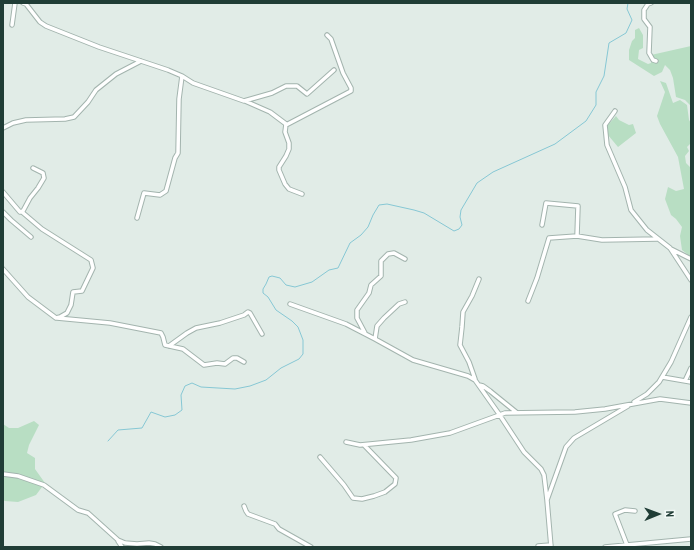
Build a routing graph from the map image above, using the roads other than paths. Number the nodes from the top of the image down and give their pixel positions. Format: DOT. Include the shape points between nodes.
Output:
graph roads {
  1 [pos="15,3"];
  2 [pos="23,3"];
  3 [pos="651,3"];
  4 [pos="12,25"];
  5 [pos="327,35"];
  6 [pos="140,61"];
  7 [pos="656,61"];
  8 [pos="334,70"];
  9 [pos="182,76"];
  10 [pos="244,101"];
  11 [pos="615,111"];
  12 [pos="286,125"];
  13 [pos="3,128"];
  14 [pos="32,168"];
  15 [pos="3,192"];
  16 [pos="302,194"];
  17 [pos="3,212"];
  18 [pos="22,212"];
  19 [pos="137,218"];
  20 [pos="542,225"];
  21 [pos="577,236"];
  22 [pos="32,237"];
  23 [pos="657,239"];
  24 [pos="670,248"];
  25 [pos="405,259"];
  26 [pos="691,259"];
  27 [pos="3,269"];
  28 [pos="480,279"];
  29 [pos="691,280"];
  30 [pos="528,301"];
  31 [pos="405,302"];
  32 [pos="290,304"];
  33 [pos="691,317"];
  34 [pos="56,318"];
  35 [pos="262,334"];
  36 [pos="366,334"];
  37 [pos="375,339"];
  38 [pos="169,346"];
  39 [pos="244,362"];
  40 [pos="691,368"];
  41 [pos="662,377"];
  42 [pos="475,380"];
  43 [pos="685,381"];
  44 [pos="691,382"];
  45 [pos="479,385"];
  46 [pos="691,403"];
  47 [pos="631,404"];
  48 [pos="516,412"];
  49 [pos="499,414"];
  50 [pos="346,442"];
  51 [pos="364,445"];
  52 [pos="320,457"];
  53 [pos="3,474"];
  54 [pos="547,500"];
  55 [pos="244,506"];
  56 [pos="635,511"];
  57 [pos="691,539"];
  58 [pos="118,540"];
  59 [pos="626,545"];
  60 [pos="551,546"];
  61 [pos="122,547"];
  62 [pos="161,547"];
  63 [pos="311,547"];
  64 [pos="538,547"];
  65 [pos="605,547"];
  1 -- 4 [label="street"];
  2 -- 6 [label="street" via="46,26"];
  3 -- 7 [label="street" via="644,10 644,19 650,27 649,53"];
  5 -- 12 [label="street" via="331,39 351,91"];
  6 -- 9 [label="street"];
  6 -- 13 [label="street" via="116,74 96,90 74,117 26,120"];
  8 -- 10 [label="street" via="307,94 297,86 286,86"];
  9 -- 10 [label="street" via="193,83"];
  9 -- 19 [label="street" via="178,153 166,191 160,195 144,192"];
  10 -- 12 [label="street" via="270,112"];
  11 -- 23 [label="street" via="605,125 607,145 623,182 631,210"];
  12 -- 16 [label="street" via="289,149 279,170 289,189"];
  14 -- 18 [label="street" via="43,173 44,178"];
  15 -- 18 [label="street"];
  17 -- 22 [label="street"];
  18 -- 34 [label="street" via="42,229 91,260 93,265 82,291 74,292 68,310"];
  20 -- 21 [label="street" via="546,203 578,206"];
  21 -- 23 [label="street" via="602,240"];
  21 -- 30 [label="street" via="549,238"];
  23 -- 24 [label="street"];
  24 -- 26 [label="street"];
  24 -- 29 [label="street"];
  25 -- 36 [label="street" via="394,253 388,254 381,261 381,276 371,285 369,294 357,310 357,318"];
  27 -- 34 [label="street" via="28,297"];
  28 -- 42 [label="street" via="462,312 460,344"];
  31 -- 37 [label="street" via="399,304 384,318 378,326"];
  32 -- 36 [label="street"];
  33 -- 41 [label="street"];
  34 -- 38 [label="street" via="110,323 156,332 164,337 165,345"];
  35 -- 38 [label="street" via="248,312 220,323 196,328"];
  36 -- 37 [label="street"];
  37 -- 42 [label="street" via="413,360"];
  38 -- 39 [label="street" via="184,349 204,365 225,364 233,358"];
  40 -- 43 [label="street"];
  41 -- 43 [label="street"];
  41 -- 47 [label="street" via="647,394"];
  42 -- 45 [label="street"];
  43 -- 44 [label="street"];
  45 -- 48 [label="street"];
  45 -- 49 [label="street"];
  46 -- 47 [label="street" via="660,399"];
  47 -- 48 [label="street" via="575,412"];
  47 -- 54 [label="street" via="574,438 566,447"];
  48 -- 49 [label="street"];
  49 -- 51 [label="street" via="450,432 411,440"];
  49 -- 54 [label="street" via="524,452 541,469"];
  50 -- 51 [label="street"];
  51 -- 52 [label="street" via="396,478 395,484 374,496 353,498"];
  53 -- 58 [label="street" via="44,485 78,510 92,516"];
  54 -- 60 [label="street"];
  55 -- 63 [label="street" via="248,514 275,524 279,529"];
  56 -- 59 [label="street" via="625,510 615,514"];
  57 -- 59 [label="street"];
  58 -- 61 [label="street"];
  58 -- 62 [label="street" via="125,543 149,543"];
  59 -- 65 [label="street"];
  60 -- 64 [label="street"];
}
